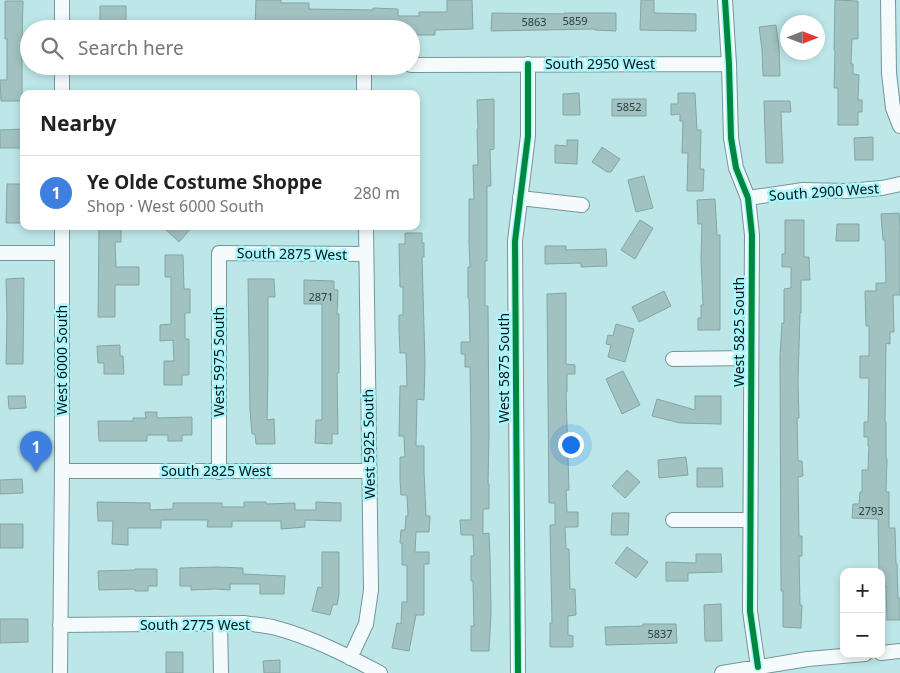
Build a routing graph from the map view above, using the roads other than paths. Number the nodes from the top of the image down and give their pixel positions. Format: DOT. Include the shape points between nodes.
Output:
graph roads {
  1 [pos="62,0"];
  2 [pos="725,0"];
  3 [pos="888,0"];
  4 [pos="62,20"];
  5 [pos="528,64"];
  6 [pos="729,64"];
  7 [pos="420,65"];
  8 [pos="62,75"];
  9 [pos="364,75"];
  10 [pos="62,90"];
  11 [pos="364,90"];
  12 [pos="900,126"];
  13 [pos="900,184"];
  14 [pos="520,198"];
  15 [pos="748,198"];
  16 [pos="582,205"];
  17 [pos="62,230"];
  18 [pos="366,230"];
  19 [pos="0,253"];
  20 [pos="62,253"];
  21 [pos="218,253"];
  22 [pos="366,254"];
  23 [pos="751,358"];
  24 [pos="672,359"];
  25 [pos="62,471"];
  26 [pos="369,471"];
  27 [pos="219,472"];
  28 [pos="672,520"];
  29 [pos="750,520"];
  30 [pos="220,623"];
  31 [pos="60,625"];
  32 [pos="900,651"];
  33 [pos="885,653"];
  34 [pos="840,656"];
  35 [pos="350,658"];
  36 [pos="758,667"];
  37 [pos="60,673"];
  38 [pos="221,673"];
  39 [pos="380,673"];
  40 [pos="518,673"];
  41 [pos="722,673"];
  1 -- 4 [label="street"];
  2 -- 6 [label="street, West 5825 South"];
  3 -- 12 [label="street" via="889,73 893,108"];
  5 -- 6 [label="street, South 2950 West"];
  5 -- 7 [label="street, South 2950 West"];
  5 -- 14 [label="street, West 5875 South" via="528,136"];
  6 -- 15 [label="street, West 5825 South" via="731,138 736,168"];
  8 -- 10 [label="street"];
  9 -- 11 [label="street"];
  13 -- 15 [label="street, South 2900 West" via="847,191 803,190"];
  14 -- 16 [label="street"];
  14 -- 40 [label="street, West 5875 South" via="515,241"];
  15 -- 23 [label="street, West 5825 South" via="752,235"];
  17 -- 20 [label="street, West 6000 South"];
  18 -- 22 [label="street, West 5925 South"];
  19 -- 20 [label="street"];
  20 -- 25 [label="street, West 6000 South"];
  21 -- 22 [label="street, South 2875 West"];
  21 -- 27 [label="street, West 5975 South"];
  22 -- 26 [label="street, West 5925 South"];
  23 -- 24 [label="street"];
  23 -- 29 [label="street, West 5825 South"];
  25 -- 27 [label="street, South 2825 West"];
  25 -- 31 [label="street, West 6000 South"];
  26 -- 27 [label="street, South 2825 West"];
  26 -- 35 [label="street, West 5925 South" via="371,590 366,624"];
  28 -- 29 [label="street"];
  29 -- 36 [label="street, West 5825 South" via="750,611"];
  30 -- 31 [label="street, South 2775 West"];
  30 -- 35 [label="street, South 2775 West" via="275,627"];
  30 -- 38 [label="street"];
  31 -- 37 [label="street, West 6000 South"];
  32 -- 33 [label="street"];
  34 -- 36 [label="street"];
  35 -- 39 [label="street, South 2775 West"];
  36 -- 41 [label="street"];
}
